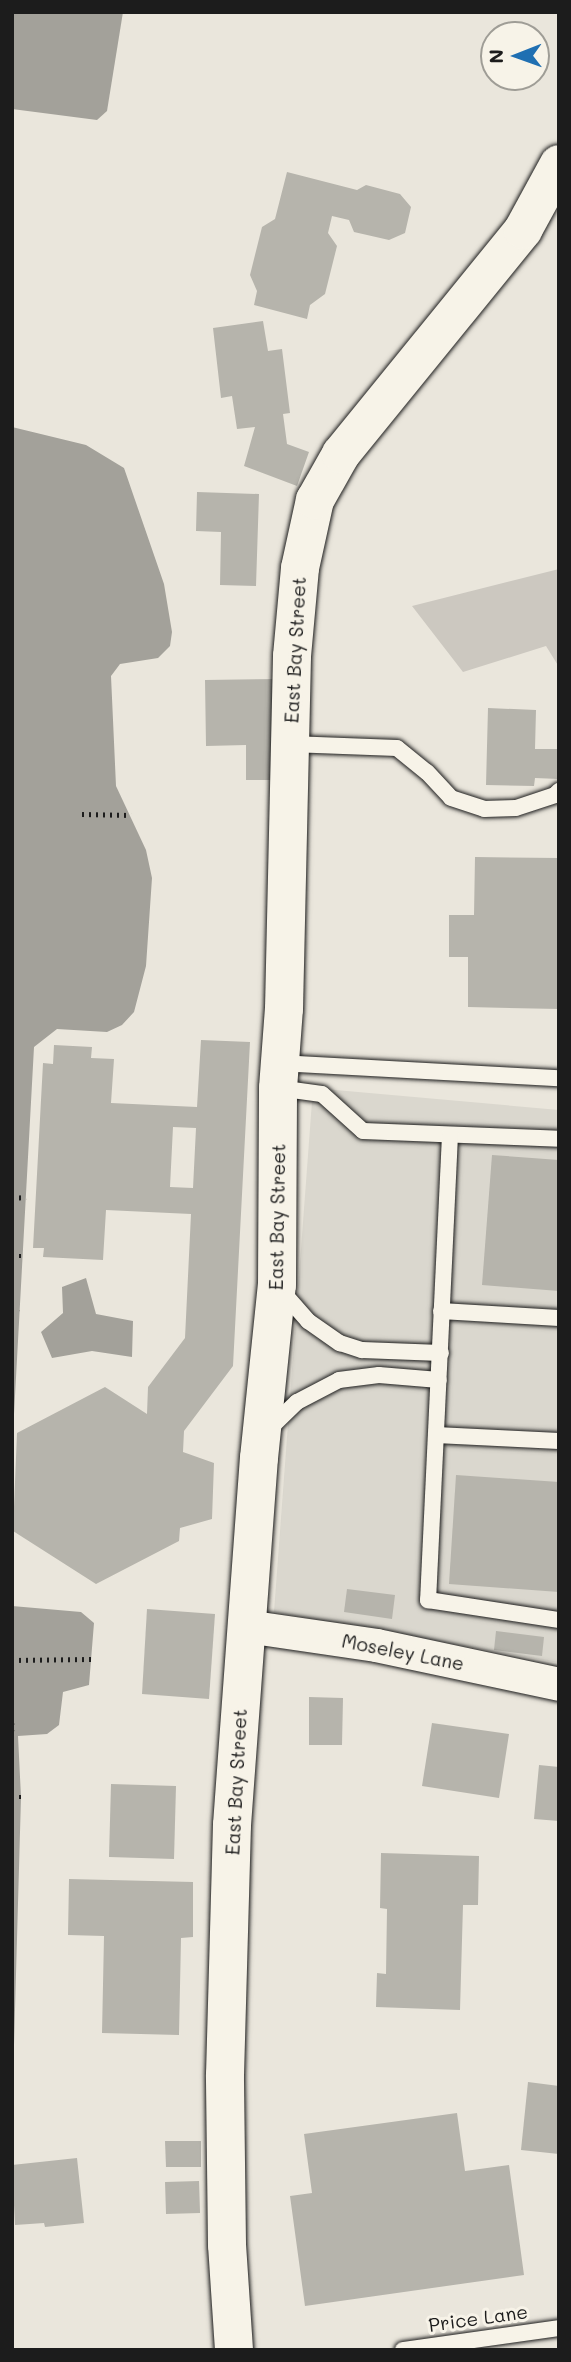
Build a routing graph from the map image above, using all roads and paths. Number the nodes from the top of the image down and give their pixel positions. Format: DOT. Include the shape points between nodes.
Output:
graph roads {
  1 [pos="553,190"];
  2 [pos="290,744"];
  3 [pos="559,791"];
  4 [pos="82,814"];
  5 [pos="131,815"];
  6 [pos="279,1075"];
  7 [pos="559,1078"];
  8 [pos="450,1135"];
  9 [pos="559,1139"];
  10 [pos="26,1197"];
  11 [pos="12,1198"];
  12 [pos="12,1256"];
  13 [pos="23,1256"];
  14 [pos="277,1285"];
  15 [pos="12,1311"];
  16 [pos="441,1311"];
  17 [pos="19,1312"];
  18 [pos="559,1318"];
  19 [pos="441,1353"];
  20 [pos="439,1380"];
  21 [pos="436,1435"];
  22 [pos="262,1436"];
  23 [pos="559,1441"];
  24 [pos="559,1620"];
  25 [pos="246,1626"];
  26 [pos="91,1659"];
  27 [pos="12,1660"];
  28 [pos="559,1684"];
  29 [pos="12,1723"];
  30 [pos="14,1734"];
  31 [pos="12,1797"];
  32 [pos="21,1797"];
  33 [pos="559,2328"];
  34 [pos="234,2350"];
  35 [pos="403,2350"];
  1 -- 2 [label="highway, East Bay Street" via="341,454 315,500 300,568"];
  2 -- 3 [label="lane" via="397,748 450,798 484,810 516,808"];
  2 -- 6 [label="highway, East Bay Street"];
  4 -- 5 [label="path"];
  6 -- 7 [label="lane"];
  6 -- 8 [label="lane" via="322,1094 363,1131"];
  6 -- 14 [label="highway, East Bay Street"];
  8 -- 9 [label="lane"];
  8 -- 16 [label="lane"];
  10 -- 11 [label="path"];
  12 -- 13 [label="path"];
  14 -- 19 [label="lane" via="308,1321 340,1343 362,1350"];
  14 -- 22 [label="highway, East Bay Street"];
  15 -- 17 [label="path"];
  16 -- 18 [label="lane"];
  16 -- 19 [label="lane"];
  19 -- 20 [label="lane"];
  20 -- 21 [label="lane"];
  20 -- 22 [label="lane" via="379,1375 339,1380 297,1402"];
  21 -- 23 [label="lane"];
  21 -- 24 [label="lane" via="428,1600"];
  22 -- 25 [label="highway, East Bay Street"];
  25 -- 28 [label="street, Moseley Lane" via="376,1645"];
  25 -- 34 [label="highway, East Bay Street" via="232,1825 225,2075 227,2245"];
  26 -- 27 [label="path"];
  29 -- 30 [label="path"];
  31 -- 32 [label="path"];
  33 -- 35 [label="lane, Price Lane"];
}
